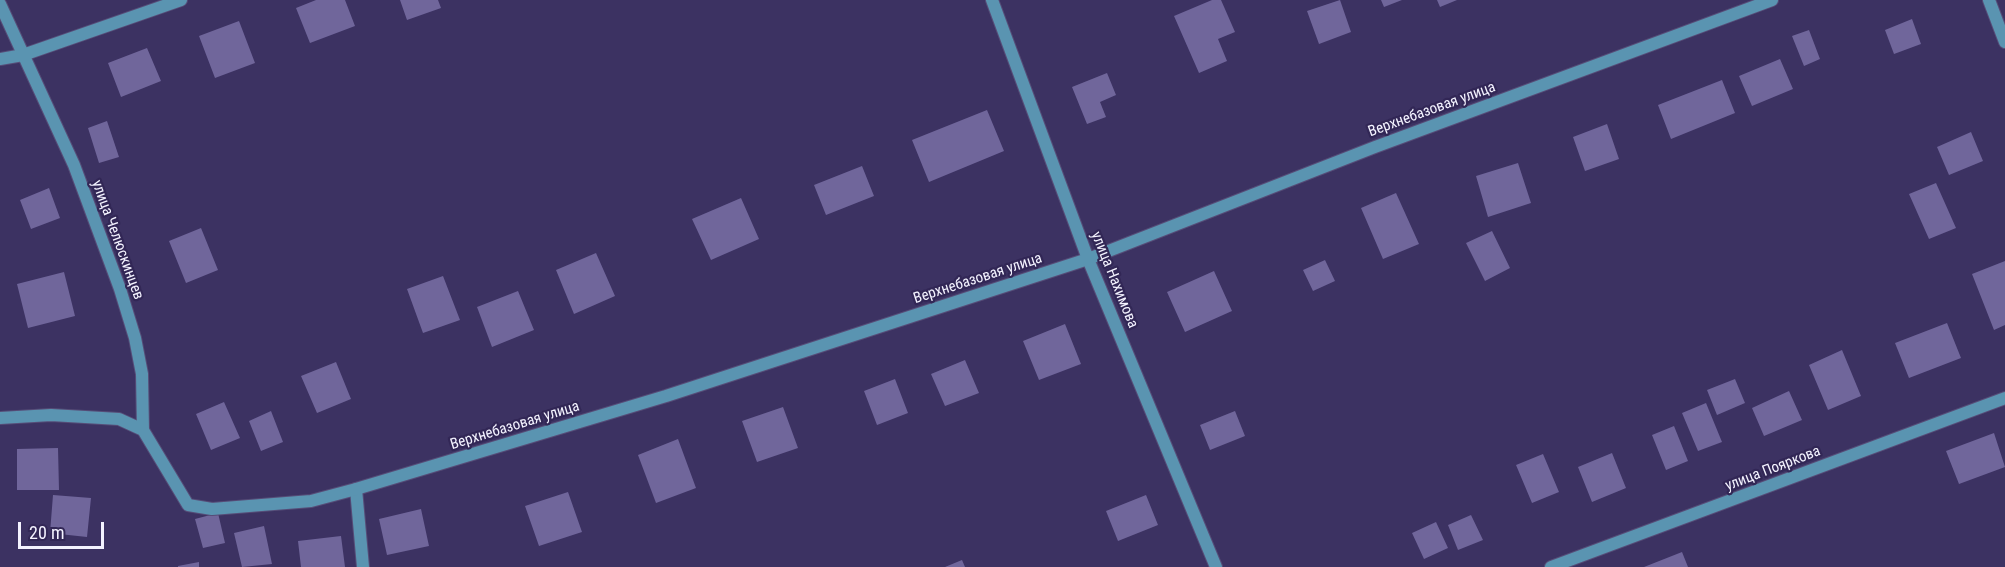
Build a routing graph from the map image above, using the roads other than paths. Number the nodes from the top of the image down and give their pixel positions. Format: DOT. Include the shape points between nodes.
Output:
graph roads {
  1 [pos="181,0"];
  2 [pos="992,0"];
  3 [pos="1772,0"];
  4 [pos="1989,0"];
  5 [pos="0,4"];
  6 [pos="2005,42"];
  7 [pos="23,55"];
  8 [pos="0,59"];
  9 [pos="1088,259"];
  10 [pos="2005,398"];
  11 [pos="0,418"];
  12 [pos="144,430"];
  13 [pos="357,489"];
  14 [pos="178,493"];
  15 [pos="363,567"];
  16 [pos="1216,567"];
  17 [pos="1551,567"];
  1 -- 7 [label="street"];
  2 -- 9 [label="street, улица Нахимова"];
  3 -- 9 [label="street, Верхнебазовая улица" via="1375,147"];
  4 -- 6 [label="street"];
  5 -- 7 [label="street, улица Челюскинцев"];
  7 -- 8 [label="street"];
  7 -- 12 [label="street, улица Челюскинцев" via="74,165 123,298 142,374"];
  9 -- 13 [label="street, Верхнебазовая улица" via="666,396"];
  9 -- 16 [label="street, улица Нахимова"];
  10 -- 17 [label="street, улица Пояркова"];
  11 -- 12 [label="street" via="51,415 119,419"];
  12 -- 14 [label="street, улица Челюскинцев"];
  13 -- 14 [label="street, Верхнебазовая улица" via="311,501 212,509 188,505"];
  13 -- 15 [label="street"];
}
